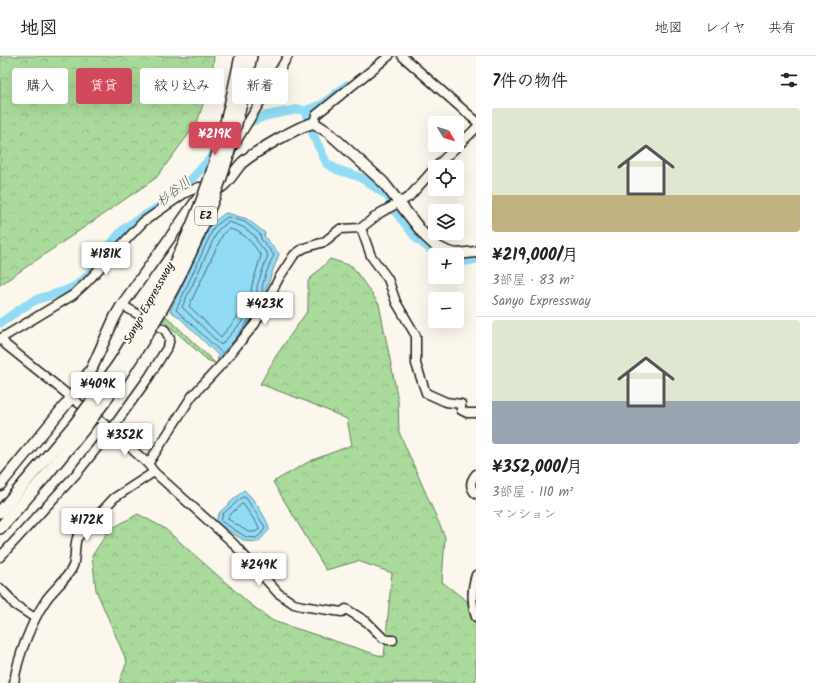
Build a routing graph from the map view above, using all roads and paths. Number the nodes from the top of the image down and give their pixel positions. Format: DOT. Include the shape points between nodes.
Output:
graph roads {
  1 [pos="241,56"];
  2 [pos="251,56"];
  3 [pos="288,56"];
  4 [pos="389,56"];
  5 [pos="402,56"];
  6 [pos="240,68"];
  7 [pos="247,68"];
  8 [pos="236,104"];
  9 [pos="476,122"];
  10 [pos="311,124"];
  11 [pos="476,128"];
  12 [pos="231,150"];
  13 [pos="443,160"];
  14 [pos="244,162"];
  15 [pos="428,177"];
  16 [pos="206,188"];
  17 [pos="185,194"];
  18 [pos="196,203"];
  19 [pos="396,205"];
  20 [pos="361,228"];
  21 [pos="476,252"];
  22 [pos="122,305"];
  23 [pos="0,339"];
  24 [pos="72,397"];
  25 [pos="476,413"];
  26 [pos="79,427"];
  27 [pos="110,430"];
  28 [pos="148,464"];
  29 [pos="154,472"];
  30 [pos="476,474"];
  31 [pos="0,484"];
  32 [pos="476,494"];
  33 [pos="0,512"];
  34 [pos="0,528"];
  35 [pos="0,557"];
  36 [pos="476,575"];
  37 [pos="0,588"];
  38 [pos="476,617"];
  39 [pos="35,618"];
  40 [pos="393,640"];
  41 [pos="14,683"];
  1 -- 6 [label="highway, Sanyo Expressway / E2"];
  2 -- 7 [label="highway, Sanyo Expressway / E2"];
  3 -- 12 [label="street"];
  4 -- 10 [label="street" via="316,115"];
  5 -- 9 [label="street"];
  8 -- 26 [label="highway, Sanyo Expressway / E2, bridge" via="228,154 190,255 170,296 146,327"];
  10 -- 14 [label="main road"];
  10 -- 19 [label="main road" via="328,132 374,173 383,182"];
  11 -- 13 [label="street"];
  12 -- 14 [label="main road" via="233,158"];
  12 -- 16 [label="street"];
  14 -- 16 [label="main road" via="219,188"];
  15 -- 19 [label="street" via="412,194"];
  16 -- 17 [label="street" via="199,187"];
  16 -- 18 [label="main road"];
  17 -- 18 [label="street" via="192,196"];
  17 -- 23 [label="street" via="143,222 73,295"];
  18 -- 22 [label="main road"];
  19 -- 20 [label="street" via="380,213"];
  19 -- 21 [label="main road" via="436,246 457,254"];
  20 -- 25 [label="street" via="371,256 388,279 396,302 416,336 416,364 426,393 446,402 461,404 461,410 467,413"];
  20 -- 28 [label="street" via="340,229 324,242 304,248 294,255 255,324 192,396"];
  22 -- 24 [label="main road" via="92,368"];
  22 -- 27 [label="street" via="165,330 170,339 149,377"];
  23 -- 24 [label="street"];
  24 -- 27 [label="street"];
  24 -- 31 [label="main road"];
  26 -- 33 [label="highway, Sanyo Expressway / E2"];
  26 -- 34 [label="highway, Sanyo Expressway / E2" via="43,479"];
  27 -- 28 [label="street"];
  27 -- 35 [label="street" via="77,473"];
  28 -- 29 [label="street"];
  29 -- 39 [label="street" via="114,498 77,538 73,566"];
  29 -- 40 [label="street" via="232,542 278,593 294,604 302,606 342,612 346,609 367,622 383,638"];
  30 -- 32 [label="street" via="470,484"];
  36 -- 38 [label="street" via="472,601"];
  37 -- 39 [label="street" via="20,609"];
  39 -- 41 [label="street" via="15,671"];
}
